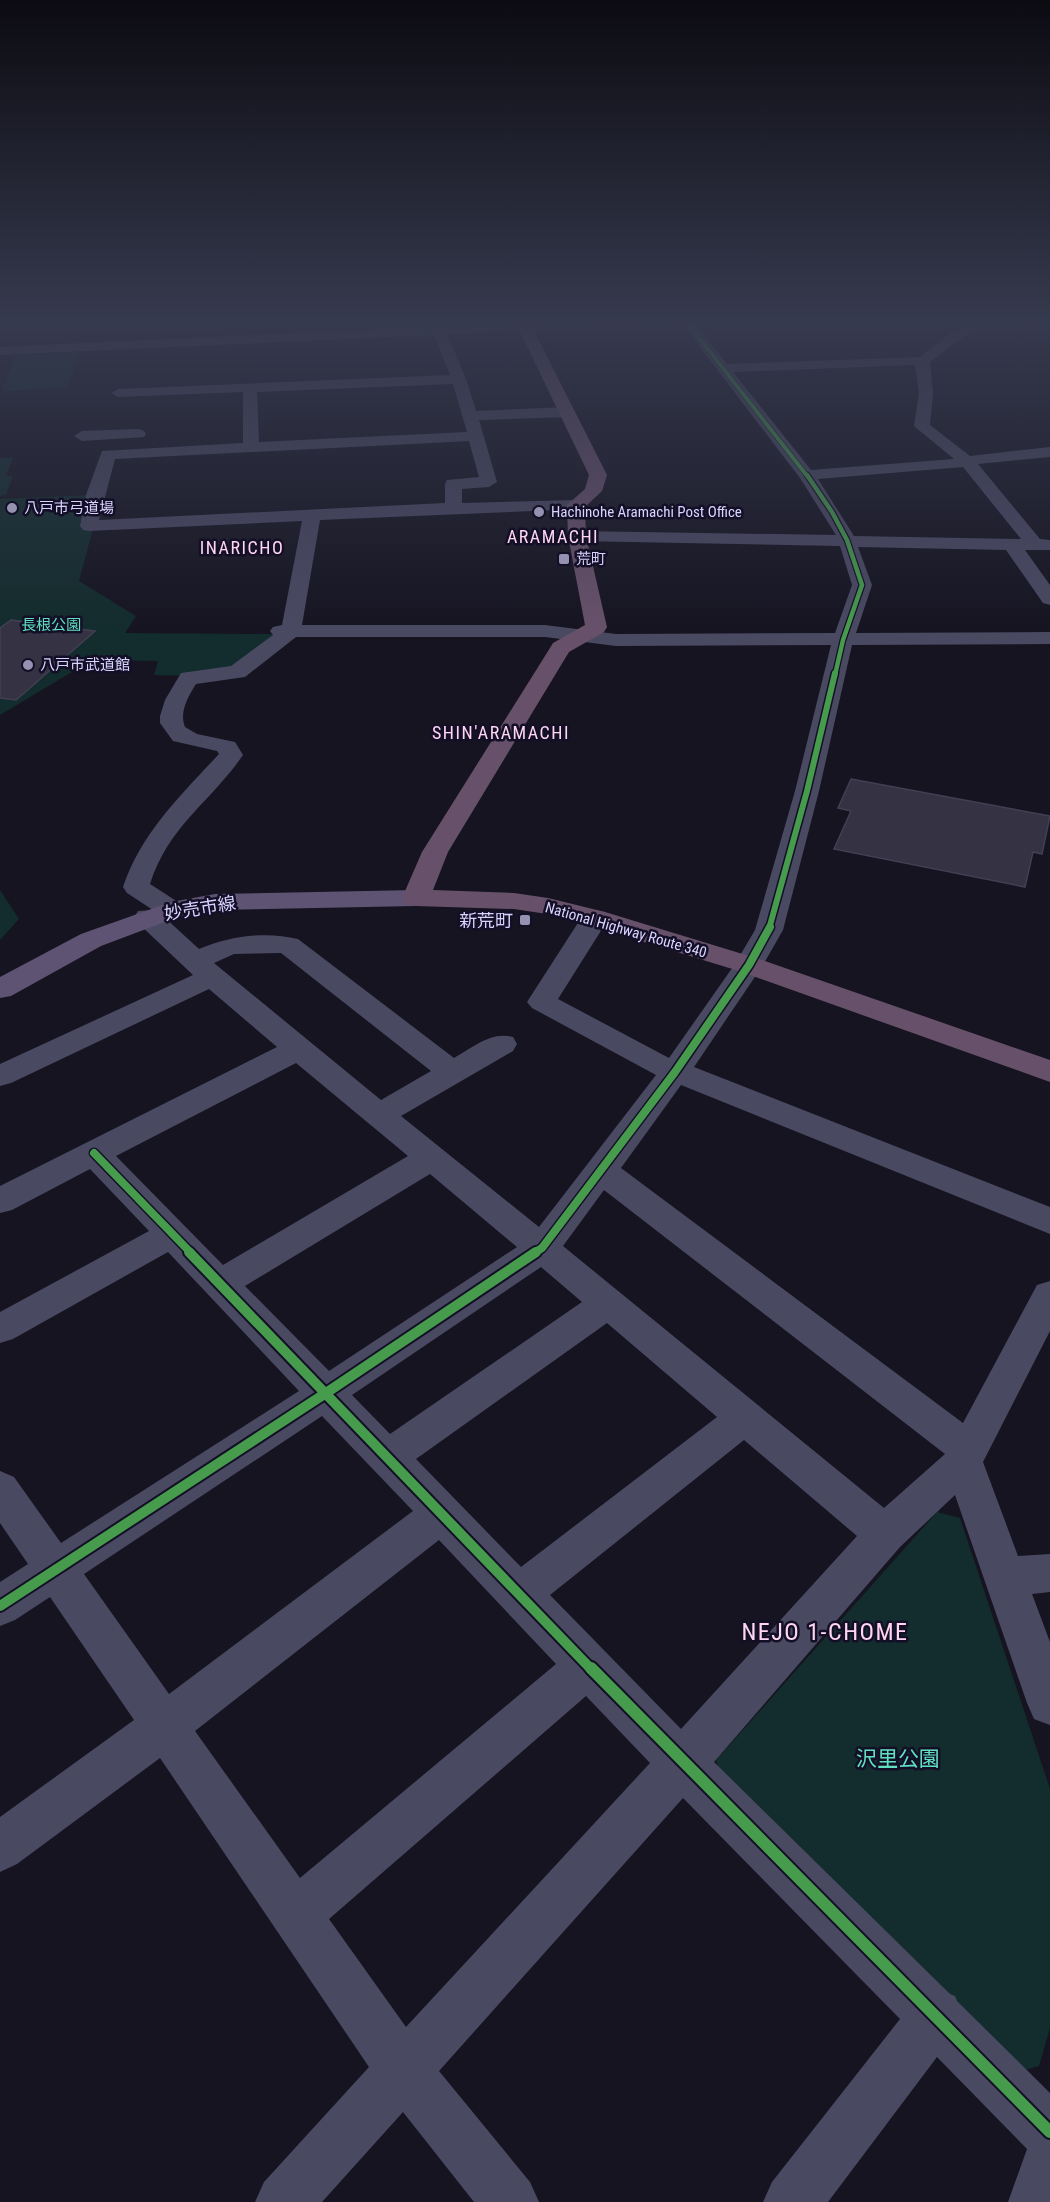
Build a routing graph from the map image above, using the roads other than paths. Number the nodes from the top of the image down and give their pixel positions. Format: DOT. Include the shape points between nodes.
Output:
graph roads {
  1 [pos="251,424"];
  2 [pos="471,424"];
  3 [pos="573,424"];
  4 [pos="766,424"];
  5 [pos="922,424"];
  6 [pos="82,436"];
  7 [pos="475,436"];
  8 [pos="251,447"];
  9 [pos="142,452"];
  10 [pos="1050,452"];
  11 [pos="967,461"];
  12 [pos="807,475"];
  13 [pos="576,505"];
  14 [pos="454,508"];
  15 [pos="312,514"];
  16 [pos="577,536"];
  17 [pos="846,540"];
  18 [pos="1012,545"];
  19 [pos="1042,545"];
  20 [pos="1050,599"];
  21 [pos="285,631"];
  22 [pos="584,636"];
  23 [pos="1050,639"];
  24 [pos="843,640"];
  25 [pos="416,898"];
  26 [pos="152,905"];
  27 [pos="595,918"];
  28 [pos="749,965"];
  29 [pos="204,969"];
  30 [pos="0,988"];
  31 [pos="502,1044"];
  32 [pos="298,1049"];
  33 [pos="1050,1071"];
  34 [pos="452,1072"];
  35 [pos="675,1072"];
  36 [pos="0,1076"];
  37 [pos="378,1115"];
  38 [pos="94,1153"];
  39 [pos="431,1158"];
  40 [pos="601,1170"];
  41 [pos="0,1201"];
  42 [pos="1050,1221"];
  43 [pos="173,1234"];
  44 [pos="542,1248"];
  45 [pos="221,1283"];
  46 [pos="608,1303"];
  47 [pos="1044,1320"];
  48 [pos="0,1329"];
  49 [pos="326,1393"];
  50 [pos="745,1417"];
  51 [pos="966,1456"];
  52 [pos="388,1457"];
  53 [pos="0,1489"];
  54 [pos="442,1513"];
  55 [pos="885,1534"];
  56 [pos="56,1568"];
  57 [pos="1050,1573"];
  58 [pos="1004,1576"];
  59 [pos="519,1594"];
  60 [pos="0,1606"];
  61 [pos="588,1665"];
  62 [pos="1050,1703"];
  63 [pos="165,1726"];
  64 [pos="682,1763"];
  65 [pos="0,1847"];
  66 [pos="296,1915"];
  67 [pos="936,2015"];
  68 [pos="403,2069"];
  69 [pos="1050,2132"];
  70 [pos="1050,2163"];
  71 [pos="285,2202"];
  72 [pos="510,2202"];
  73 [pos="792,2202"];
  74 [pos="1037,2202"];
  1 -- 8 [label="street"];
  2 -- 7 [label="street"];
  3 -- 13 [label="highway" via="598,475 593,491"];
  4 -- 12 [label="street"];
  5 -- 11 [label="street"];
  6 -- 9 [label="street" via="143,434"];
  7 -- 8 [label="street"];
  7 -- 14 [label="street" via="489,482 453,484"];
  8 -- 9 [label="street"];
  9 -- 15 [label="street" via="108,454 89,526"];
  10 -- 11 [label="street"];
  11 -- 12 [label="street"];
  11 -- 19 [label="street"];
  12 -- 17 [label="street"];
  13 -- 14 [label="street"];
  13 -- 16 [label="highway"];
  14 -- 15 [label="street"];
  15 -- 21 [label="street"];
  16 -- 17 [label="street"];
  16 -- 22 [label="highway" via="596,627"];
  17 -- 18 [label="street"];
  17 -- 24 [label="street" via="862,585"];
  18 -- 19 [label="street"];
  18 -- 20 [label="street"];
  21 -- 22 [label="street" via="545,632"];
  21 -- 26 [label="street" via="237,672 189,678 181,690 171,723 181,735 227,747 231,756 160,835 140,869"];
  22 -- 24 [label="street" via="616,640"];
  22 -- 25 [label="highway" via="561,648 435,852"];
  23 -- 24 [label="street"];
  24 -- 28 [label="street" via="769,930"];
  25 -- 26 [label="main road, 妙売市線"];
  25 -- 27 [label="highway, National Highway Route 340" via="514,901"];
  26 -- 29 [label="street"];
  26 -- 30 [label="main road, 妙売市線"];
  27 -- 28 [label="highway, National Highway Route 340"];
  27 -- 35 [label="street" via="542,1002"];
  28 -- 33 [label="highway, National Highway Route 340"];
  28 -- 35 [label="street"];
  29 -- 32 [label="street"];
  29 -- 34 [label="street" via="229,946 288,945"];
  29 -- 36 [label="street"];
  31 -- 34 [label="street"];
  32 -- 37 [label="street"];
  32 -- 38 [label="street"];
  34 -- 37 [label="street"];
  35 -- 40 [label="street"];
  35 -- 42 [label="street"];
  37 -- 39 [label="street"];
  38 -- 41 [label="street"];
  38 -- 43 [label="street"];
  39 -- 44 [label="street"];
  39 -- 45 [label="street"];
  40 -- 44 [label="street"];
  40 -- 51 [label="street"];
  43 -- 45 [label="street"];
  43 -- 48 [label="street"];
  44 -- 46 [label="street"];
  44 -- 49 [label="street"];
  45 -- 49 [label="street"];
  46 -- 50 [label="street"];
  46 -- 52 [label="street"];
  47 -- 51 [label="street"];
  49 -- 52 [label="street"];
  49 -- 56 [label="street"];
  50 -- 55 [label="street"];
  50 -- 59 [label="street"];
  51 -- 55 [label="street"];
  51 -- 58 [label="street"];
  52 -- 54 [label="street"];
  53 -- 56 [label="street"];
  54 -- 59 [label="street"];
  54 -- 63 [label="street"];
  55 -- 64 [label="street"];
  56 -- 60 [label="street"];
  56 -- 63 [label="street"];
  57 -- 58 [label="street"];
  58 -- 62 [label="street"];
  59 -- 61 [label="street"];
  61 -- 64 [label="street"];
  61 -- 66 [label="street"];
  63 -- 65 [label="street"];
  63 -- 66 [label="street"];
  64 -- 67 [label="street"];
  64 -- 68 [label="street"];
  66 -- 68 [label="street"];
  67 -- 69 [label="street"];
  67 -- 73 [label="street"];
  68 -- 71 [label="street"];
  68 -- 72 [label="street"];
  70 -- 74 [label="street"];
}
